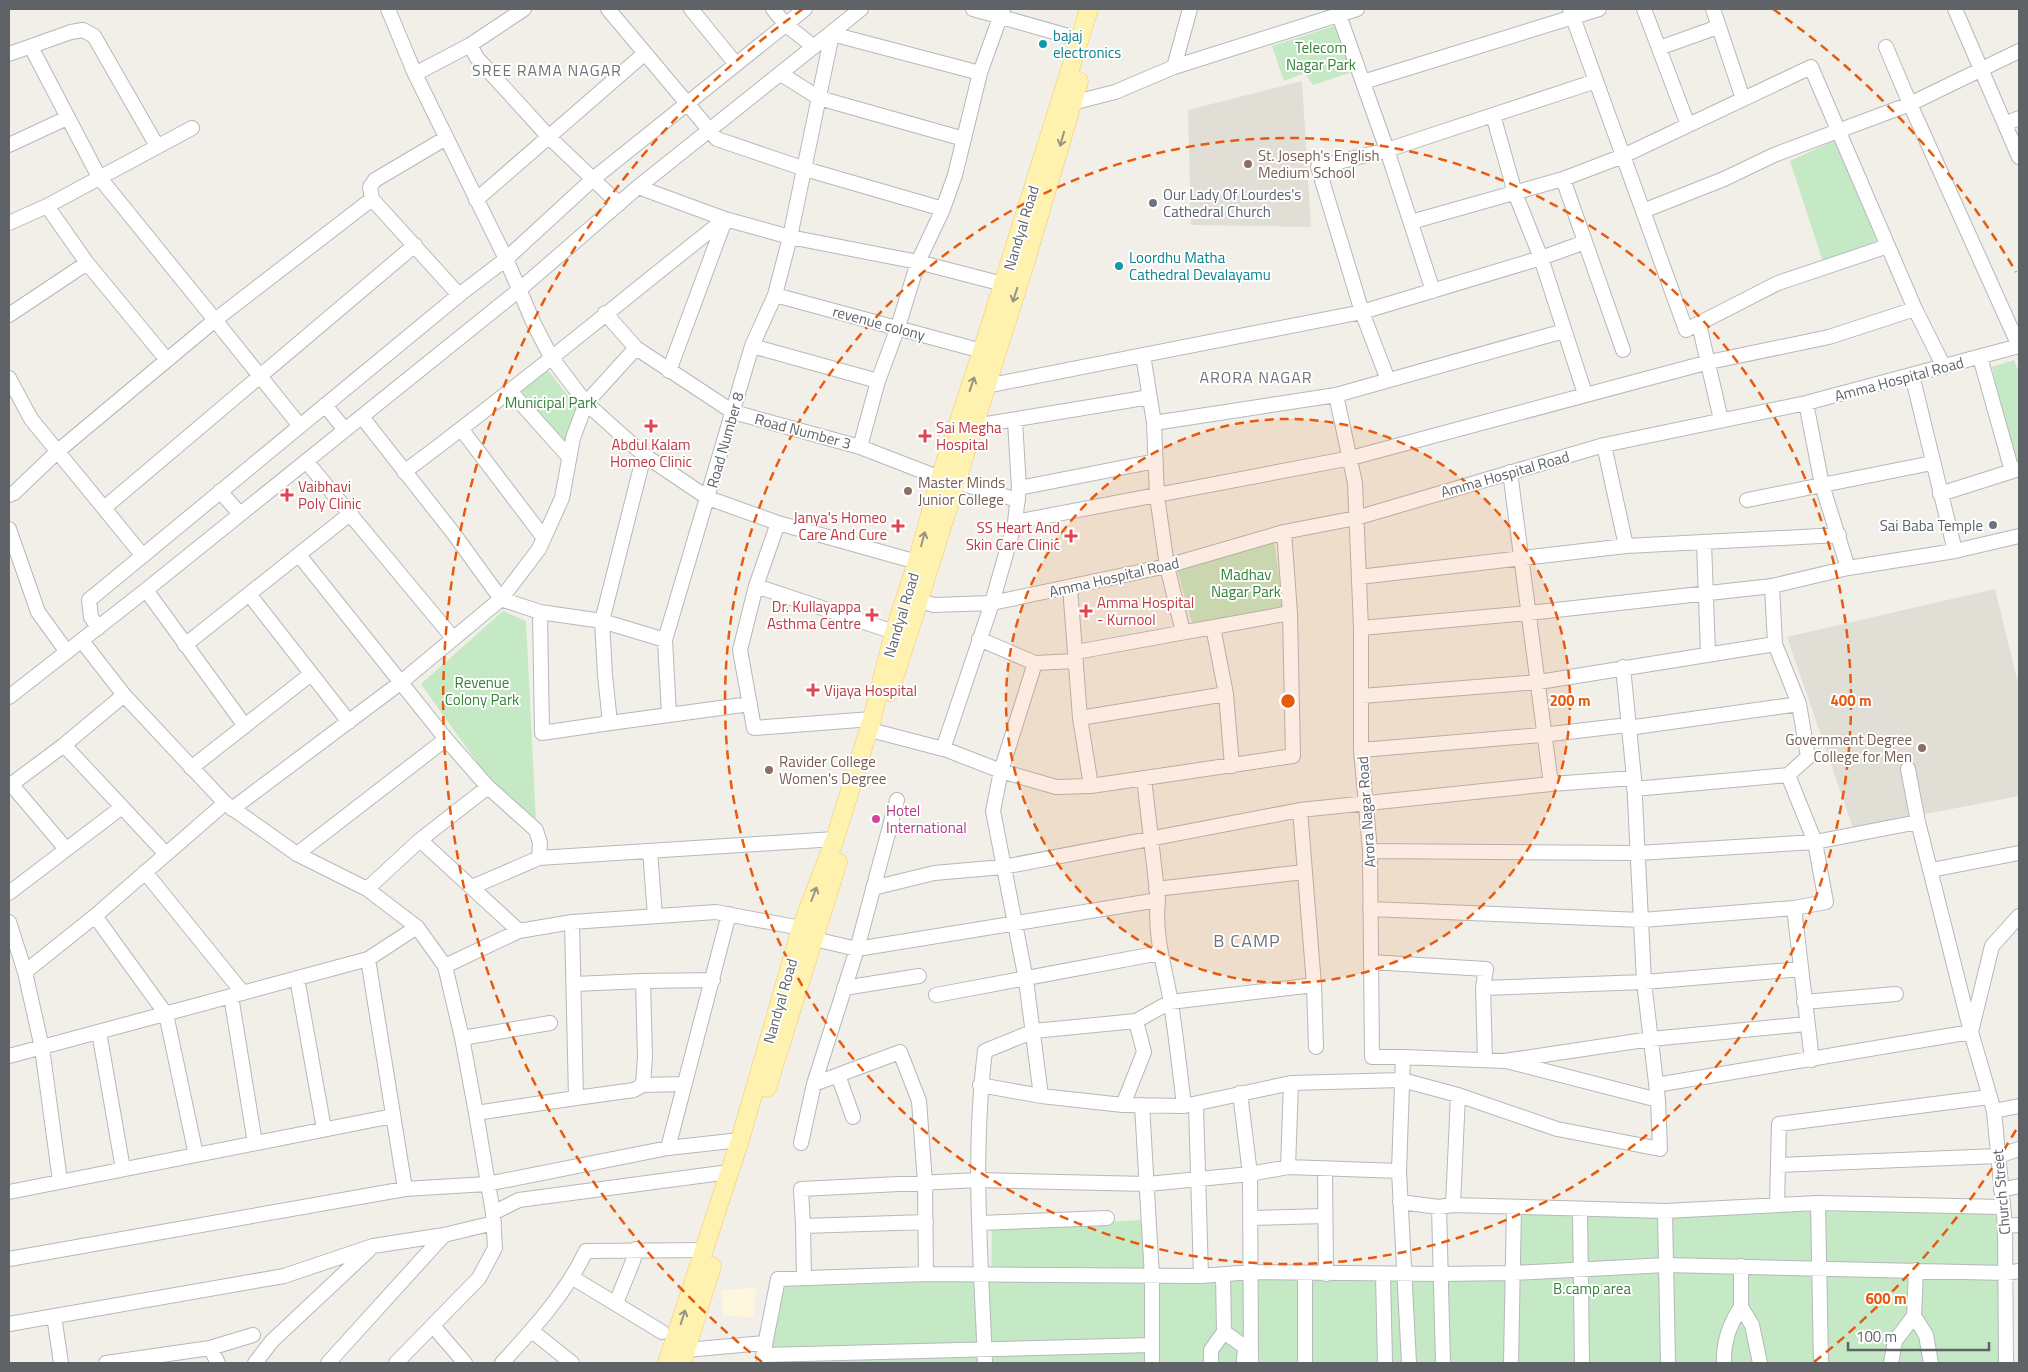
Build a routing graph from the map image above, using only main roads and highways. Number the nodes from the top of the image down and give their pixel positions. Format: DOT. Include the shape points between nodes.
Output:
graph roads {
  1 [pos="1088,9"];
  2 [pos="1100,9"];
  3 [pos="948,480"];
  4 [pos="912,599"];
  5 [pos="875,725"];
  6 [pos="807,933"];
  7 [pos="684,1357"];
  8 [pos="667,1363"];
  3 -- 1 [label="main road, Nandyal Road, one-way" via="982,351"];
  2 -- 3 [label="main road, Nandyal Road, one-way" via="974,426"];
  3 -- 4 [label="main road, Nandyal Road"];
  4 -- 3 [label="main road, Nandyal Road, one-way" via="917,562"];
  4 -- 5 [label="main road, Nandyal Road"];
  4 -- 5 [label="main road, Nandyal Road" via="894,632"];
  5 -- 6 [label="main road, Nandyal Road"];
  6 -- 5 [label="main road, Nandyal Road, one-way" via="835,839"];
  6 -- 7 [label="main road, Nandyal Road"];
  8 -- 6 [label="main road, Nandyal Road, one-way"];
}
